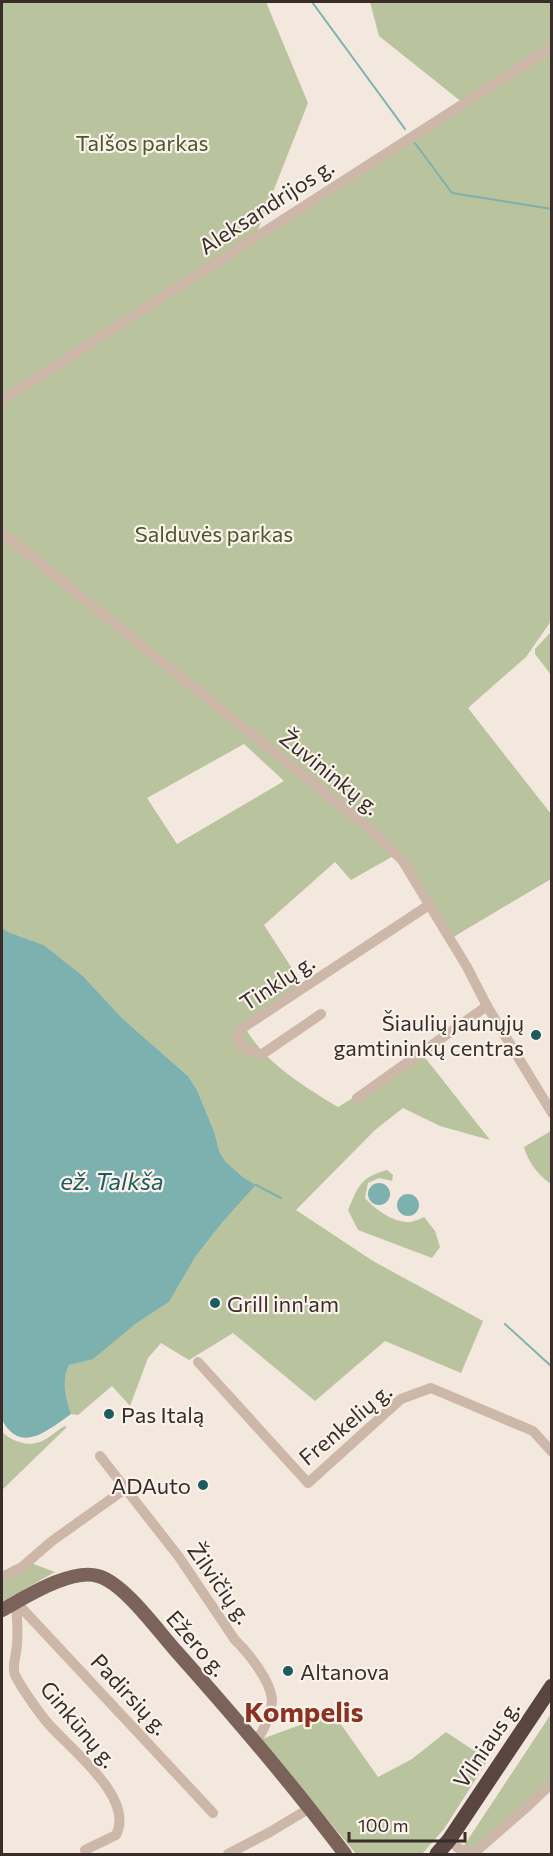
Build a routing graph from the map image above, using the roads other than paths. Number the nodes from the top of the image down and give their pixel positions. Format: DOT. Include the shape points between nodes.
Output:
graph roads {
  1 [pos="552,47"];
  2 [pos="2,400"];
  3 [pos="2,533"];
  4 [pos="429,905"];
  5 [pos="487,1006"];
  6 [pos="321,1014"];
  7 [pos="357,1098"];
  8 [pos="552,1113"];
  9 [pos="198,1362"];
  10 [pos="552,1452"];
  11 [pos="100,1456"];
  12 [pos="125,1489"];
  13 [pos="2,1577"];
  14 [pos="16,1602"];
  15 [pos="2,1610"];
  16 [pos="552,1686"];
  17 [pos="255,1742"];
  18 [pos="552,1783"];
  19 [pos="310,1808"];
  20 [pos="213,1813"];
  21 [pos="449,1840"];
  22 [pos="85,1850"];
  23 [pos="228,1854"];
  24 [pos="345,1854"];
  25 [pos="437,1854"];
  26 [pos="473,1854"];
  1 -- 2 [label="street, Aleksandrijos g."];
  3 -- 4 [label="street, Žuvininkų g." via="371,830 402,860"];
  4 -- 5 [label="street, Žuvininkų g."];
  4 -- 6 [label="street, Tinklų g." via="241,1029 240,1046 261,1055"];
  5 -- 7 [label="street"];
  5 -- 8 [label="street, Žuvininkų g."];
  9 -- 10 [label="street, Frenkelių g." via="308,1483 400,1399 431,1388 533,1431"];
  11 -- 12 [label="street, Žilvičių g."];
  12 -- 13 [label="street" via="52,1540 22,1567"];
  12 -- 17 [label="street, Žilvičių g." via="263,1675 271,1703 264,1729"];
  14 -- 15 [label="main road, Ežero g."];
  14 -- 17 [label="main road, Ežero g." via="74,1576 107,1579 137,1607"];
  14 -- 20 [label="street, Padirsių g."];
  14 -- 22 [label="street, Ginkūnų g." via="15,1675 44,1719 108,1789 118,1810 120,1824 116,1835"];
  16 -- 21 [label="highway, Vilniaus g."];
  17 -- 19 [label="main road, Ežero g."];
  18 -- 26 [label="street"];
  19 -- 23 [label="street"];
  19 -- 24 [label="main road, Ežero g."];
  21 -- 25 [label="highway, Vilniaus g."];
  21 -- 26 [label="street"];
}
